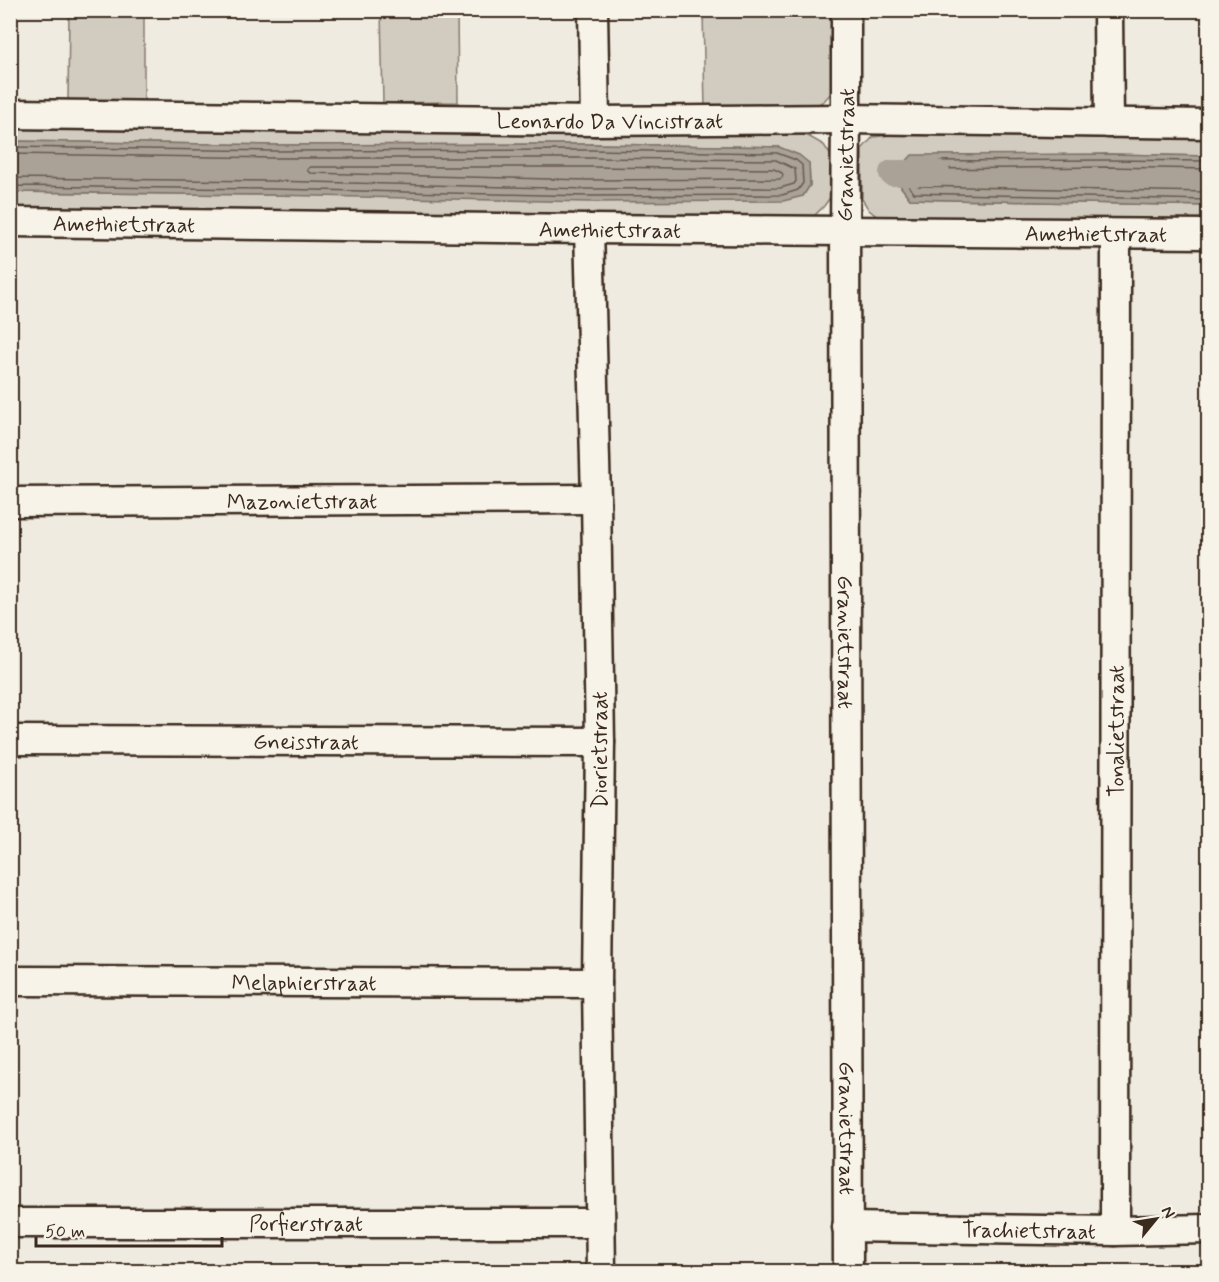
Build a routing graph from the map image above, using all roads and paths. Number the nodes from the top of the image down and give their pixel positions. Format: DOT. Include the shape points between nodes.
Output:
graph roads {
  1 [pos="593,10"];
  2 [pos="846,10"];
  3 [pos="1108,10"];
  4 [pos="10,114"];
  5 [pos="846,119"];
  6 [pos="595,121"];
  7 [pos="1109,123"];
  8 [pos="1209,124"];
  9 [pos="10,222"];
  10 [pos="589,229"];
  11 [pos="844,230"];
  12 [pos="1116,234"];
  13 [pos="1209,234"];
  14 [pos="596,499"];
  15 [pos="10,502"];
  16 [pos="10,740"];
  17 [pos="600,742"];
  18 [pos="10,981"];
  19 [pos="597,982"];
  20 [pos="10,1223"];
  21 [pos="600,1223"];
  22 [pos="848,1227"];
  23 [pos="1209,1229"];
  24 [pos="1115,1230"];
  25 [pos="601,1272"];
  26 [pos="848,1272"];
  1 -- 6 [label="street"];
  2 -- 5 [label="street, Granietstraat"];
  3 -- 7 [label="street"];
  4 -- 6 [label="street, Leonardo Da Vincistraat"];
  5 -- 6 [label="street, Leonardo Da Vincistraat"];
  5 -- 7 [label="street, Leonardo Da Vincistraat"];
  5 -- 11 [label="street, Granietstraat"];
  7 -- 8 [label="street, Leonardo Da Vincistraat"];
  9 -- 10 [label="street, Amethietstraat"];
  10 -- 11 [label="street, Amethietstraat"];
  10 -- 14 [label="street, Diorietstraat"];
  11 -- 12 [label="street, Amethietstraat"];
  11 -- 22 [label="street, Granietstraat"];
  12 -- 13 [label="street, Amethietstraat"];
  12 -- 24 [label="street, Tonalietstraat"];
  14 -- 15 [label="street, Mazonietstraat"];
  14 -- 17 [label="street, Diorietstraat"];
  16 -- 17 [label="street, Gneisstraat"];
  17 -- 19 [label="street, Diorietstraat"];
  18 -- 19 [label="street, Melaphierstraat"];
  19 -- 21 [label="street, Diorietstraat"];
  20 -- 21 [label="street, Porfierstraat"];
  21 -- 25 [label="street, Diorietstraat"];
  22 -- 24 [label="street, Trachietstraat"];
  22 -- 26 [label="street, Granietstraat"];
  23 -- 24 [label="street, Trachietstraat"];
}
